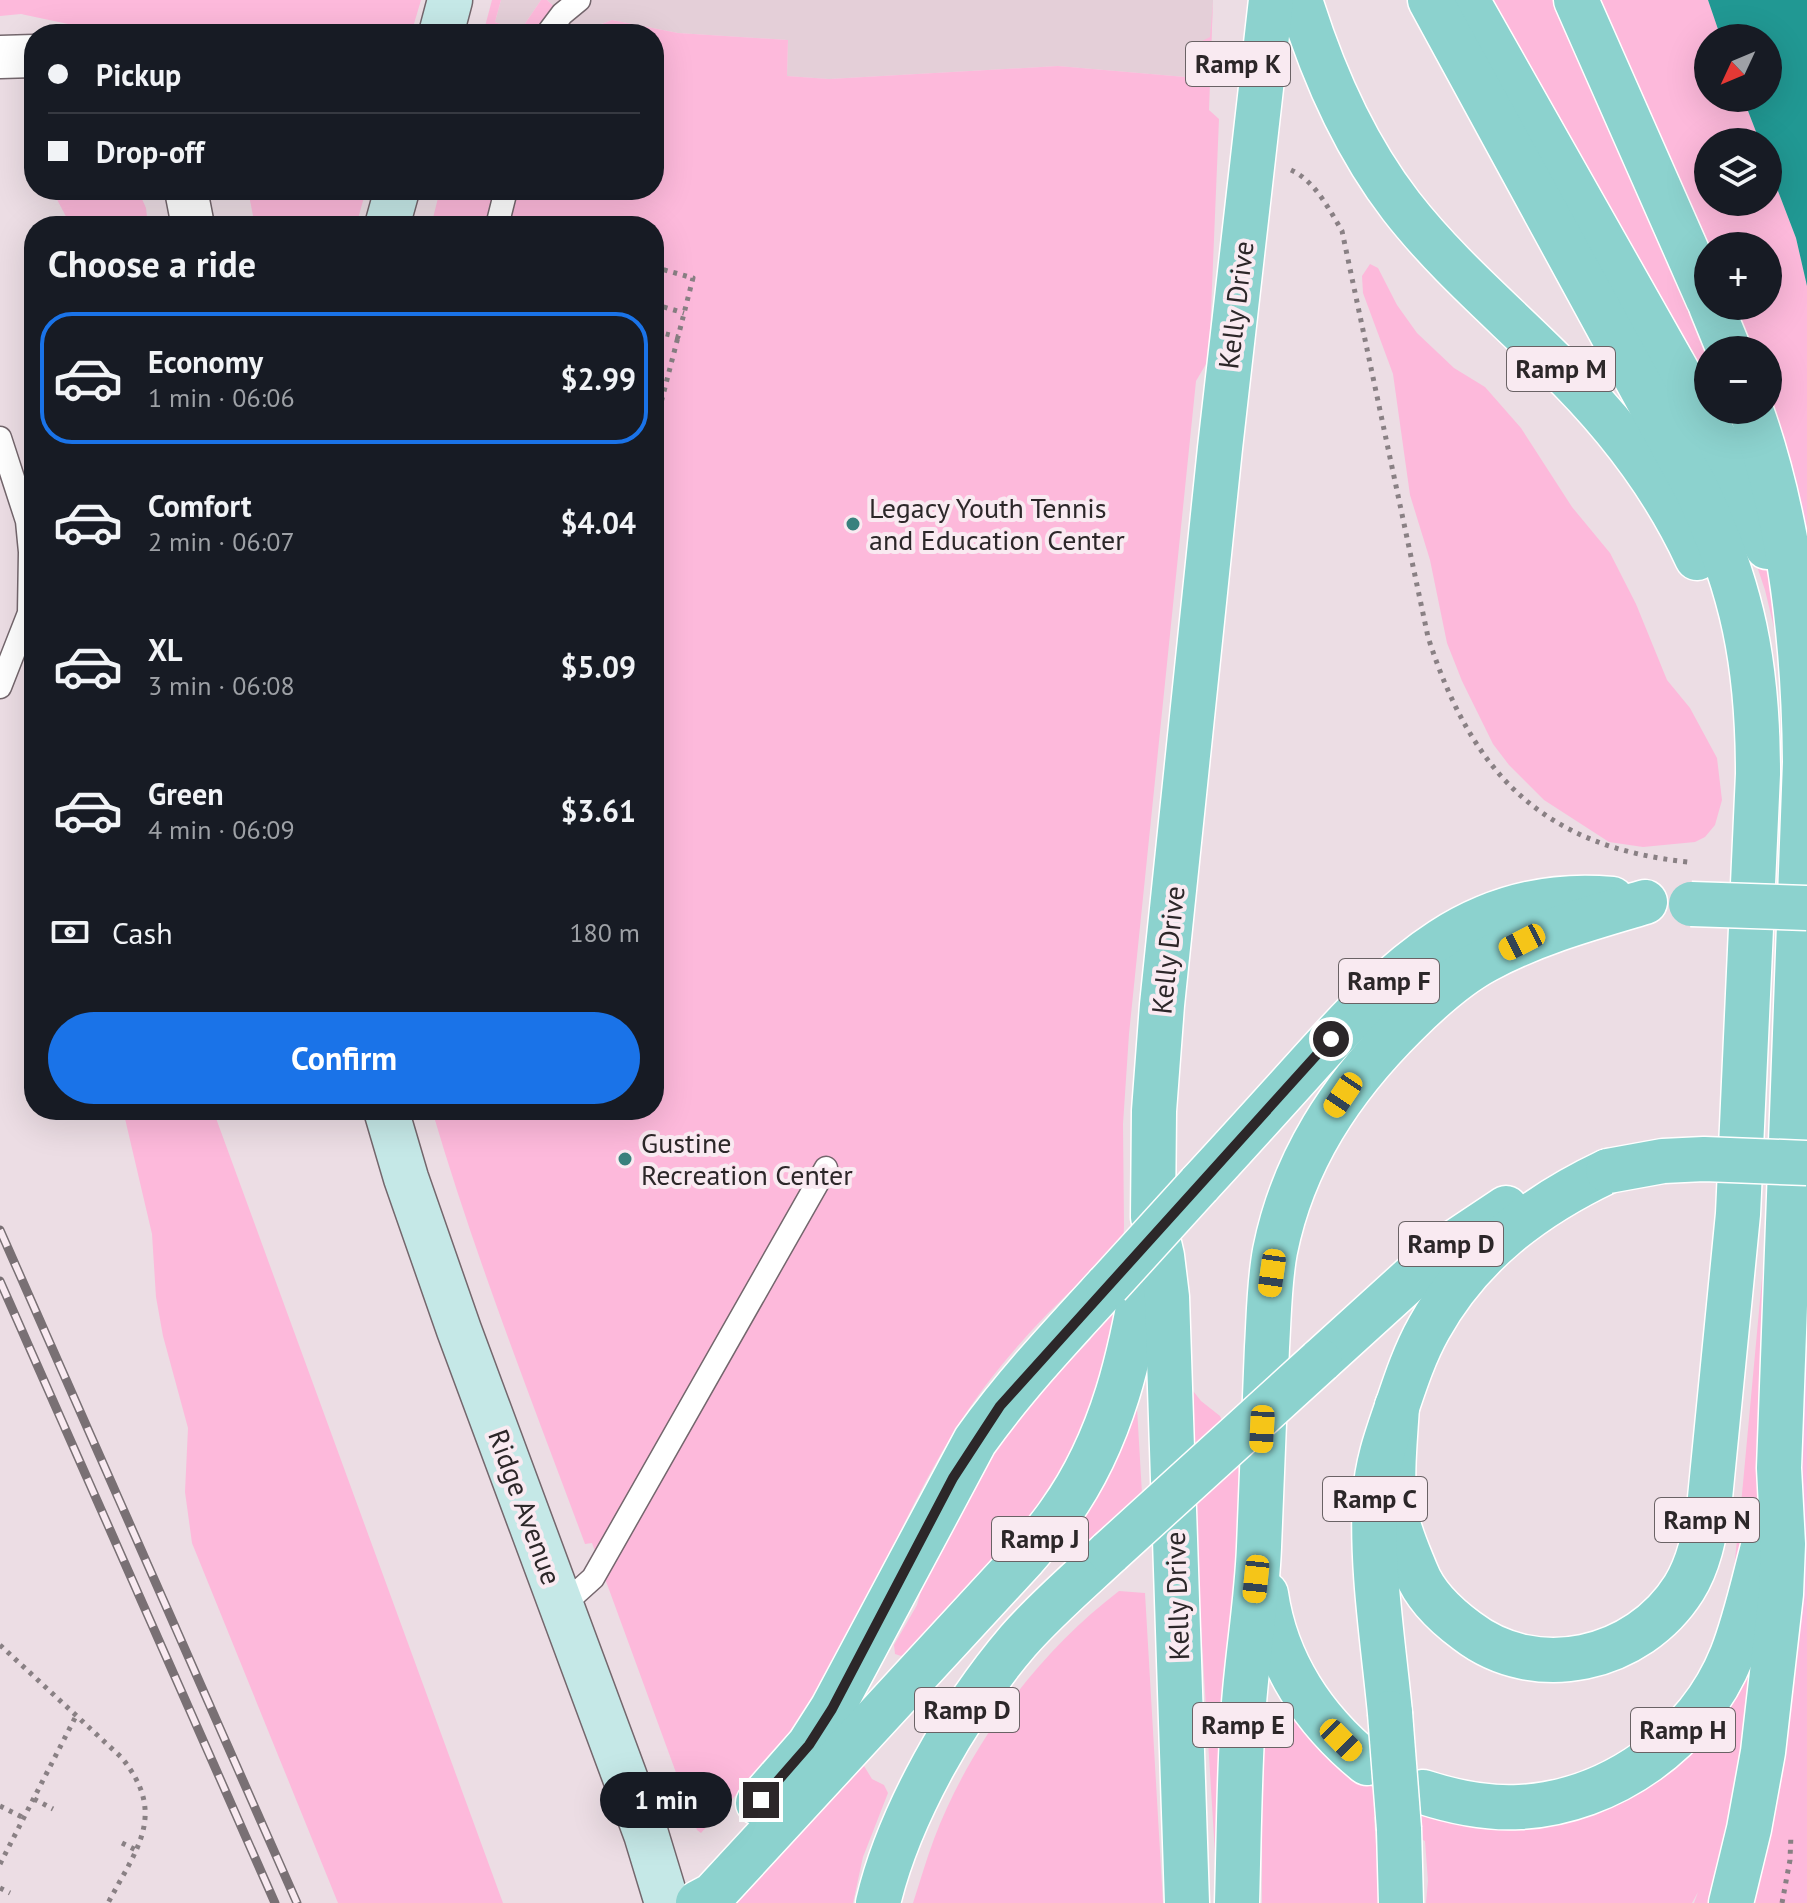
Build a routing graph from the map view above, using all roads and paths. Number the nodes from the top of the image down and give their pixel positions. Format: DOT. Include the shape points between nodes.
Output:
graph roads {
  1 [pos="450,0"];
  2 [pos="579,0"];
  3 [pos="1239,0"];
  4 [pos="1271,0"];
  5 [pos="1300,0"];
  6 [pos="1430,0"];
  7 [pos="1467,0"];
  8 [pos="1576,0"];
  9 [pos="444,24"];
  10 [pos="554,24"];
  11 [pos="24,56"];
  12 [pos="0,57"];
  13 [pos="1282,167"];
  14 [pos="1694,267"];
  15 [pos="664,270"];
  16 [pos="664,307"];
  17 [pos="684,313"];
  18 [pos="1235,317"];
  19 [pos="664,334"];
  20 [pos="678,337"];
  21 [pos="664,391"];
  22 [pos="1755,424"];
  23 [pos="0,438"];
  24 [pos="24,512"];
  25 [pos="24,626"];
  26 [pos="1801,656"];
  27 [pos="0,687"];
  28 [pos="1758,774"];
  29 [pos="1692,884"];
  30 [pos="1645,902"];
  31 [pos="1807,908"];
  32 [pos="389,1120"];
  33 [pos="1807,1163"];
  34 [pos="826,1168"];
  35 [pos="1608,1171"];
  36 [pos="1153,1217"];
  37 [pos="1397,1406"];
  38 [pos="1779,1468"];
  39 [pos="1259,1548"];
  40 [pos="562,1606"];
  41 [pos="0,1645"];
  42 [pos="76,1716"];
  43 [pos="1763,1752"];
  44 [pos="1367,1763"];
  45 [pos="1423,1792"];
  46 [pos="34,1799"];
  47 [pos="0,1806"];
  48 [pos="53,1809"];
  49 [pos="24,1818"];
  50 [pos="122,1843"];
  51 [pos="136,1850"];
  52 [pos="0,1864"];
  53 [pos="0,1888"];
  54 [pos="10,1893"];
  55 [pos="108,1903"];
  56 [pos="667,1903"];
  57 [pos="679,1903"];
  58 [pos="698,1903"];
  59 [pos="878,1903"];
  60 [pos="1187,1903"];
  61 [pos="1237,1903"];
  62 [pos="1401,1903"];
  63 [pos="1731,1903"];
  64 [pos="1764,1903"];
  1 -- 9 [label="main road"];
  2 -- 10 [label="lane"];
  3 -- 18 [label="main road, Ramp K"];
  4 -- 18 [label="main road, Kelly Drive"];
  5 -- 28 [label="main road, Ramp M" via="1337,99 1385,185 1431,242 1607,418 1683,528 1718,612"];
  6 -- 28 [label="main road, Ramp N" via="1717,534 1746,627 1758,721"];
  7 -- 26 [label="main road" via="1729,463 1768,551"];
  8 -- 14 [label="main road"];
  11 -- 12 [label="street"];
  13 -- 29 [label="path" via="1308,183 1342,231 1428,637 1469,731 1495,770 1547,817 1574,833 1650,858"];
  15 -- 17 [label="path" via="693,278"];
  16 -- 17 [label="path"];
  17 -- 20 [label="path"];
  18 -- 36 [label="main road, Kelly Drive" via="1162,1005"];
  19 -- 20 [label="path"];
  20 -- 21 [label="path"];
  22 -- 26 [label="main road" via="1787,548"];
  23 -- 24 [label="lane"];
  25 -- 27 [label="lane"];
  26 -- 38 [label="main road" via="1803,850"];
  28 -- 37 [label="main road, Ramp N" via="1732,1283 1709,1508 1702,1544 1683,1590 1644,1631 1594,1656 1536,1660 1478,1640 1432,1597 1404,1542 1395,1510"];
  29 -- 30 [label="main road"];
  29 -- 31 [label="main road, bridge"];
  30 -- 39 [label="main road, Ramp E" via="1522,942 1483,961 1429,1001 1382,1048 1319,1131 1287,1203 1275,1252"];
  30 -- 57 [label="main road, Ramp F, bridge" via="1585,896 1506,908 1426,949 1350,1019 1000,1406 953,1478 809,1745 702,1864"];
  32 -- 40 [label="main road, Ridge Avenue" via="429,1246"];
  33 -- 35 [label="main road, bridge" via="1704,1159"];
  34 -- 40 [label="lane" via="593,1578"];
  35 -- 37 [label="main road, Ramp N" via="1529,1215 1461,1282 1430,1326"];
  35 -- 59 [label="main road, Ramp D, bridge" via="1517,1201 1431,1260 1020,1639 956,1727 901,1832"];
  36 -- 58 [label="main road, Ramp J" via="1126,1369 1089,1465 1061,1512 735,1872"];
  36 -- 60 [label="main road, Kelly Drive" via="1167,1297"];
  37 -- 62 [label="main road, Ramp C, bridge" via="1381,1451 1375,1494"];
  38 -- 43 [label="main road" via="1781,1594"];
  38 -- 45 [label="main road, Ramp H" via="1731,1657 1710,1696 1659,1753 1592,1793 1519,1808"];
  39 -- 44 [label="main road" via="1268,1613 1290,1673 1329,1728"];
  39 -- 61 [label="main road, Ramp E" via="1244,1704"];
  40 -- 56 [label="main road, Ridge Avenue"];
  41 -- 42 [label="path"];
  42 -- 46 [label="path"];
  42 -- 51 [label="path" via="135,1774 146,1816"];
  43 -- 63 [label="main road"];
  43 -- 64 [label="main road" via="1768,1861"];
  46 -- 48 [label="path"];
  46 -- 49 [label="path"];
  47 -- 49 [label="path"];
  49 -- 52 [label="path"];
  50 -- 51 [label="path"];
  51 -- 55 [label="path"];
  53 -- 54 [label="path"];
}
